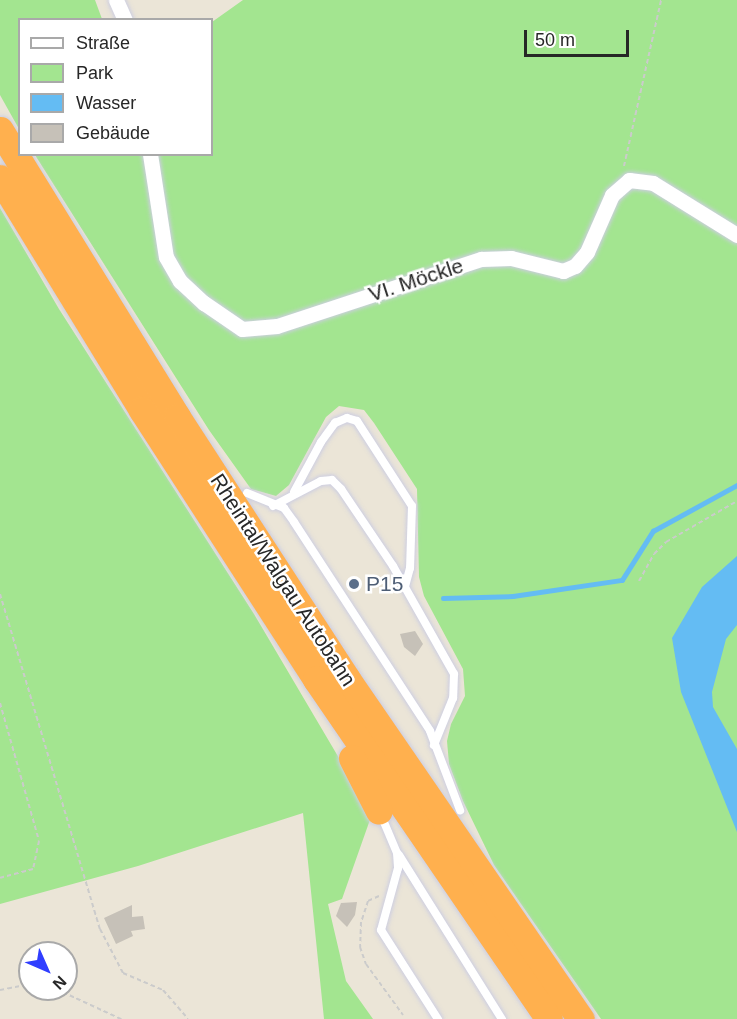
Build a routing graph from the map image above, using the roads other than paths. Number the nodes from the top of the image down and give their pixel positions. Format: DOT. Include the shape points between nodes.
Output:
graph roads {
  1 [pos="117,0"];
  2 [pos="124,18"];
  3 [pos="0,130"];
  4 [pos="150,156"];
  5 [pos="0,178"];
  6 [pos="737,235"];
  7 [pos="177,417"];
  8 [pos="294,492"];
  9 [pos="247,493"];
  10 [pos="273,506"];
  11 [pos="405,587"];
  12 [pos="316,679"];
  13 [pos="434,745"];
  14 [pos="460,810"];
  15 [pos="379,811"];
  16 [pos="397,853"];
  17 [pos="518,928"];
  18 [pos="438,1019"];
  19 [pos="502,1019"];
  20 [pos="549,1019"];
  21 [pos="581,1019"];
  1 -- 2 [label="street"];
  3 -- 7 [label="highway, Rheintal/Walgau Autobahn"];
  4 -- 6 [label="street, VI. Möckle" via="166,257 180,281 232,325 254,330 481,259 512,258 563,271 575,266 587,252 612,195 629,180 653,183"];
  5 -- 12 [label="highway, Rheintal/Walgau Autobahn" via="142,410"];
  7 -- 9 [label="highway" via="205,440"];
  7 -- 17 [label="highway, Rheintal/Walgau Autobahn" via="347,679"];
  8 -- 10 [label="lane"];
  8 -- 11 [label="lane" via="332,480"];
  8 -- 11 [label="lane" via="335,423 347,418 357,421 412,506 410,568"];
  9 -- 10 [label="lane"];
  10 -- 13 [label="lane" via="284,508 294,522 409,697"];
  11 -- 13 [label="lane" via="456,685"];
  12 -- 15 [label="highway" via="317,700"];
  12 -- 20 [label="highway, Rheintal/Walgau Autobahn"];
  13 -- 14 [label="lane"];
  14 -- 17 [label="highway"];
  15 -- 16 [label="lane"];
  16 -- 18 [label="lane" via="396,881 381,930"];
  16 -- 19 [label="lane"];
  17 -- 21 [label="highway, Rheintal/Walgau Autobahn"];
}
